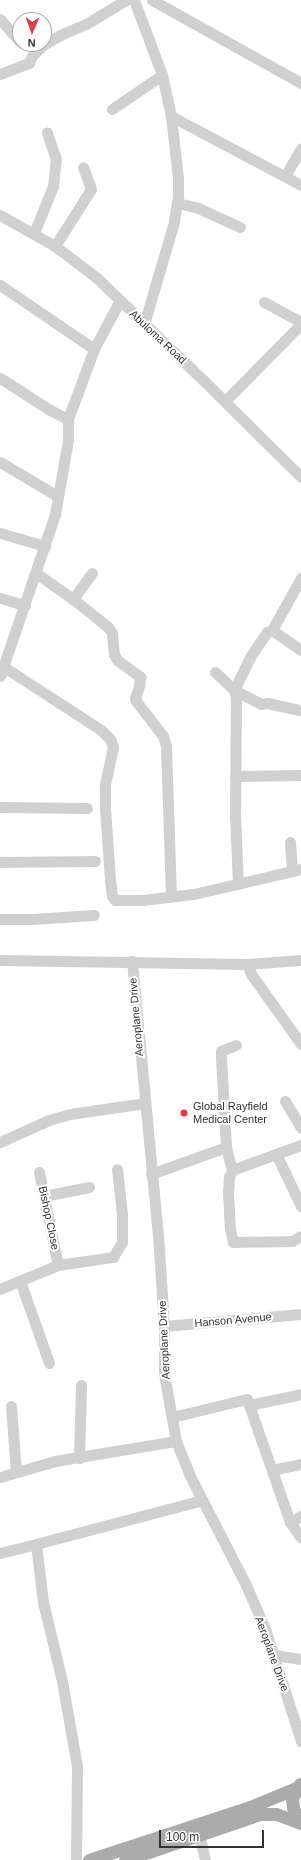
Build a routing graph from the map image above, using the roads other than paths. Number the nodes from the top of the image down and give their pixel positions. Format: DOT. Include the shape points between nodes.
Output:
graph roads {
  1 [pos="126,0"];
  2 [pos="134,0"];
  3 [pos="152,0"];
  4 [pos="2,24"];
  5 [pos="12,34"];
  6 [pos="29,52"];
  7 [pos="32,56"];
  8 [pos="0,74"];
  9 [pos="162,75"];
  10 [pos="301,83"];
  11 [pos="112,109"];
  12 [pos="171,116"];
  13 [pos="47,133"];
  14 [pos="301,148"];
  15 [pos="84,167"];
  16 [pos="284,176"];
  17 [pos="301,185"];
  18 [pos="177,203"];
  19 [pos="0,215"];
  20 [pos="240,228"];
  21 [pos="34,233"];
  22 [pos="55,246"];
  23 [pos="0,285"];
  24 [pos="120,300"];
  25 [pos="264,302"];
  26 [pos="301,323"];
  27 [pos="144,324"];
  28 [pos="94,348"];
  29 [pos="0,378"];
  30 [pos="225,401"];
  31 [pos="68,419"];
  32 [pos="0,462"];
  33 [pos="301,477"];
  34 [pos="57,496"];
  35 [pos="0,533"];
  36 [pos="45,546"];
  37 [pos="36,573"];
  38 [pos="92,573"];
  39 [pos="301,578"];
  40 [pos="0,598"];
  41 [pos="73,599"];
  42 [pos="25,606"];
  43 [pos="272,630"];
  44 [pos="301,650"];
  45 [pos="2,671"];
  46 [pos="215,672"];
  47 [pos="234,690"];
  48 [pos="301,710"];
  49 [pos="301,775"];
  50 [pos="235,776"];
  51 [pos="0,807"];
  52 [pos="87,808"];
  53 [pos="290,842"];
  54 [pos="95,861"];
  55 [pos="0,862"];
  56 [pos="297,870"];
  57 [pos="238,884"];
  58 [pos="171,896"];
  59 [pos="94,915"];
  60 [pos="0,919"];
  61 [pos="0,960"];
  62 [pos="301,960"];
  63 [pos="132,961"];
  64 [pos="247,964"];
  65 [pos="301,1044"];
  66 [pos="236,1045"];
  67 [pos="284,1101"];
  68 [pos="145,1103"];
  69 [pos="301,1128"];
  70 [pos="0,1142"];
  71 [pos="301,1145"];
  72 [pos="226,1147"];
  73 [pos="276,1154"];
  74 [pos="116,1169"];
  75 [pos="232,1170"];
  76 [pos="39,1172"];
  77 [pos="150,1174"];
  78 [pos="89,1187"];
  79 [pos="44,1196"];
  80 [pos="301,1206"];
  81 [pos="301,1236"];
  82 [pos="58,1265"];
  83 [pos="20,1281"];
  84 [pos="0,1289"];
  85 [pos="301,1314"];
  86 [pos="164,1326"];
  87 [pos="49,1363"];
  88 [pos="81,1385"];
  89 [pos="301,1394"];
  90 [pos="249,1405"];
  91 [pos="11,1406"];
  92 [pos="172,1417"];
  93 [pos="176,1441"];
  94 [pos="79,1458"];
  95 [pos="301,1464"];
  96 [pos="272,1470"];
  97 [pos="16,1472"];
  98 [pos="0,1477"];
  99 [pos="202,1500"];
  100 [pos="301,1516"];
  101 [pos="290,1522"];
  102 [pos="301,1538"];
  103 [pos="36,1544"];
  104 [pos="0,1553"];
  105 [pos="275,1655"];
  106 [pos="301,1659"];
  107 [pos="301,1741"];
  108 [pos="300,1784"];
  109 [pos="301,1822"];
  110 [pos="200,1834"];
  111 [pos="76,1860"];
  112 [pos="90,1860"];
  113 [pos="125,1860"];
  114 [pos="205,1860"];
  1 -- 7 [label="street" via="86,24 60,35"];
  2 -- 9 [label="street"];
  3 -- 10 [label="street"];
  4 -- 5 [label="street"];
  6 -- 7 [label="street"];
  7 -- 8 [label="street" via="29,63"];
  9 -- 11 [label="street"];
  9 -- 12 [label="street"];
  12 -- 16 [label="street"];
  12 -- 18 [label="street" via="178,178"];
  13 -- 21 [label="street" via="56,159 53,186"];
  14 -- 16 [label="street"];
  15 -- 22 [label="street" via="91,189"];
  16 -- 17 [label="street"];
  18 -- 20 [label="street" via="198,208"];
  18 -- 27 [label="street" via="174,222"];
  19 -- 21 [label="street, Abuloma Road"];
  21 -- 22 [label="street, Abuloma Road"];
  22 -- 24 [label="street, Abuloma Road" via="97,278"];
  23 -- 28 [label="street"];
  24 -- 27 [label="street, Abuloma Road"];
  24 -- 28 [label="street"];
  25 -- 26 [label="street"];
  26 -- 30 [label="street"];
  27 -- 30 [label="street, Abuloma Road"];
  28 -- 31 [label="street"];
  29 -- 31 [label="street"];
  30 -- 33 [label="street, Abuloma Road"];
  31 -- 34 [label="street" via="68,440"];
  32 -- 34 [label="street"];
  34 -- 36 [label="street" via="55,514"];
  35 -- 36 [label="street"];
  36 -- 37 [label="street"];
  37 -- 41 [label="street"];
  37 -- 42 [label="street"];
  38 -- 41 [label="street"];
  39 -- 43 [label="street"];
  40 -- 42 [label="street"];
  41 -- 58 [label="street" via="108,626 112,633 117,660 140,677 136,701 163,736 166,746"];
  42 -- 45 [label="street"];
  43 -- 44 [label="street"];
  43 -- 47 [label="street" via="267,632 250,656"];
  45 -- 58 [label="street" via="101,730 110,739 113,747 105,786 105,808 110,880 115,900"];
  46 -- 47 [label="street"];
  47 -- 48 [label="street" via="261,704"];
  47 -- 50 [label="street"];
  49 -- 50 [label="street"];
  50 -- 57 [label="street"];
  51 -- 52 [label="street"];
  53 -- 56 [label="street"];
  54 -- 55 [label="street"];
  56 -- 57 [label="street"];
  57 -- 58 [label="street" via="194,894"];
  59 -- 60 [label="street"];
  61 -- 63 [label="street"];
  62 -- 64 [label="street"];
  63 -- 64 [label="street"];
  63 -- 68 [label="street, Aeroplane Drive"];
  64 -- 65 [label="street"];
  66 -- 72 [label="street" via="221,1051"];
  67 -- 69 [label="street"];
  68 -- 70 [label="street" via="70,1114 49,1120"];
  68 -- 77 [label="street, Aeroplane Drive"];
  71 -- 73 [label="street"];
  72 -- 75 [label="street"];
  72 -- 77 [label="street"];
  73 -- 75 [label="street"];
  73 -- 80 [label="street"];
  74 -- 82 [label="street" via="122,1214 122,1242 118,1250 113,1257"];
  75 -- 81 [label="street" via="229,1177 228,1206 233,1242 292,1241"];
  76 -- 79 [label="street, Bishop Close"];
  77 -- 86 [label="street, Aeroplane Drive" via="159,1249"];
  78 -- 79 [label="street"];
  79 -- 82 [label="street, Bishop Close"];
  82 -- 83 [label="street"];
  83 -- 84 [label="street"];
  83 -- 87 [label="street"];
  85 -- 86 [label="street, Hanson Avenue"];
  86 -- 92 [label="street, Aeroplane Drive" via="164,1374"];
  88 -- 94 [label="street"];
  89 -- 90 [label="street"];
  90 -- 92 [label="street" via="247,1399"];
  90 -- 96 [label="street"];
  91 -- 97 [label="street"];
  92 -- 93 [label="street, Aeroplane Drive"];
  93 -- 94 [label="street" via="107,1451"];
  93 -- 99 [label="street, Aeroplane Drive"];
  94 -- 97 [label="street" via="55,1461"];
  95 -- 96 [label="street"];
  96 -- 101 [label="street"];
  97 -- 98 [label="street"];
  99 -- 103 [label="street"];
  99 -- 105 [label="street, Aeroplane Drive" via="246,1585"];
  100 -- 101 [label="street"];
  101 -- 102 [label="street"];
  103 -- 104 [label="street"];
  103 -- 111 [label="street" via="43,1602 62,1681 77,1766"];
  105 -- 106 [label="street"];
  105 -- 107 [label="street, Aeroplane Drive"];
  108 -- 109 [label="main road" via="292,1798 293,1808"];
  108 -- 112 [label="main road" via="250,1807"];
  109 -- 110 [label="main road" via="267,1813 250,1816"];
  110 -- 113 [label="main road"];
  110 -- 114 [label="street"];
}
